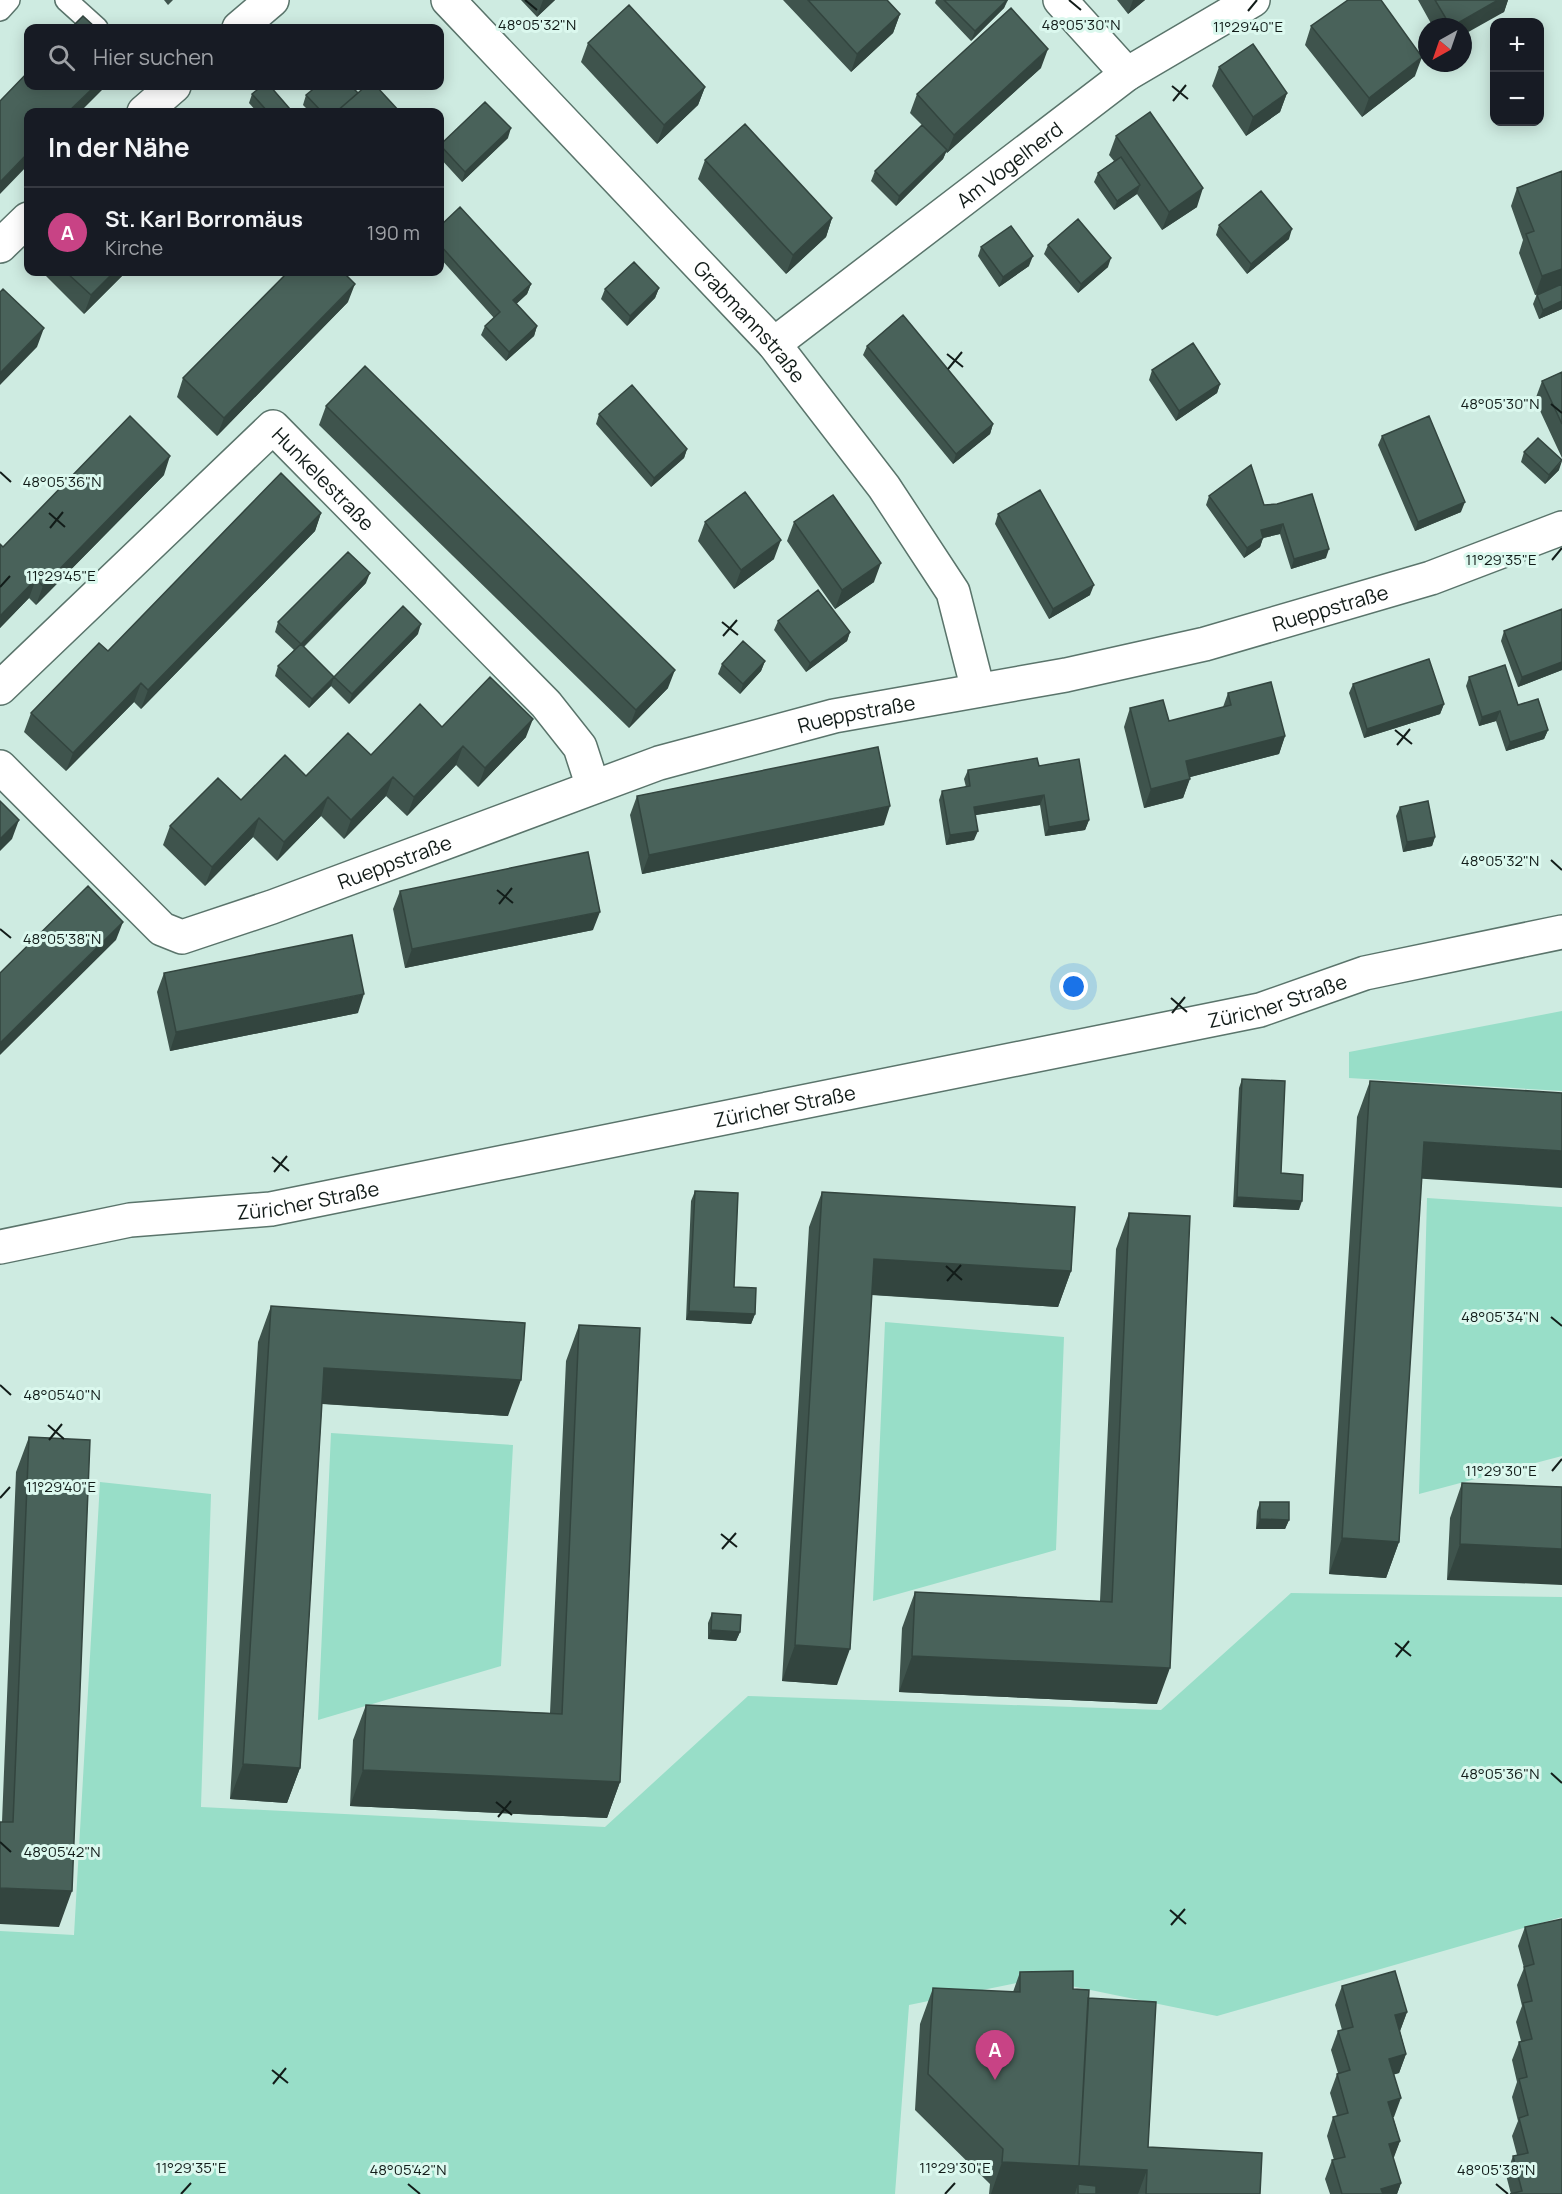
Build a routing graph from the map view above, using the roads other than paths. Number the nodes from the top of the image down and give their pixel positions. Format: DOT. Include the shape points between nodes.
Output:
graph roads {
  1 [pos="9,0"];
  2 [pos="66,0"];
  3 [pos="272,0"];
  4 [pos="448,0"];
  5 [pos="1060,0"];
  6 [pos="1253,0"];
  7 [pos="0,10"];
  8 [pos="93,24"];
  9 [pos="244,24"];
  10 [pos="1127,74"];
  11 [pos="24,223"];
  12 [pos="0,246"];
  13 [pos="774,344"];
  14 [pos="1562,528"];
  15 [pos="0,688"];
  16 [pos="978,690"];
  17 [pos="0,767"];
  18 [pos="593,787"];
  19 [pos="1562,932"];
  20 [pos="0,1247"];
  1 -- 7 [label="lane"];
  2 -- 8 [label="lane"];
  3 -- 9 [label="street"];
  4 -- 13 [label="street, Grabmannstraße"];
  5 -- 10 [label="street"];
  6 -- 10 [label="street, Am Vogelherd"];
  10 -- 13 [label="street, Am Vogelherd"];
  11 -- 12 [label="street"];
  13 -- 16 [label="street, Grabmannstraße" via="884,487 952,592"];
  14 -- 16 [label="street, Rueppstraße" via="1431,578 1204,644"];
  15 -- 18 [label="street, Hunkelestraße" via="273,427 546,704 580,747"];
  16 -- 18 [label="street, Rueppstraße" via="834,716 659,763"];
  17 -- 18 [label="street, Rueppstraße" via="162,929 182,937"];
  19 -- 20 [label="street, Züricher Straße" via="1365,973 1260,1010 555,1153 272,1209 130,1220"];
}
